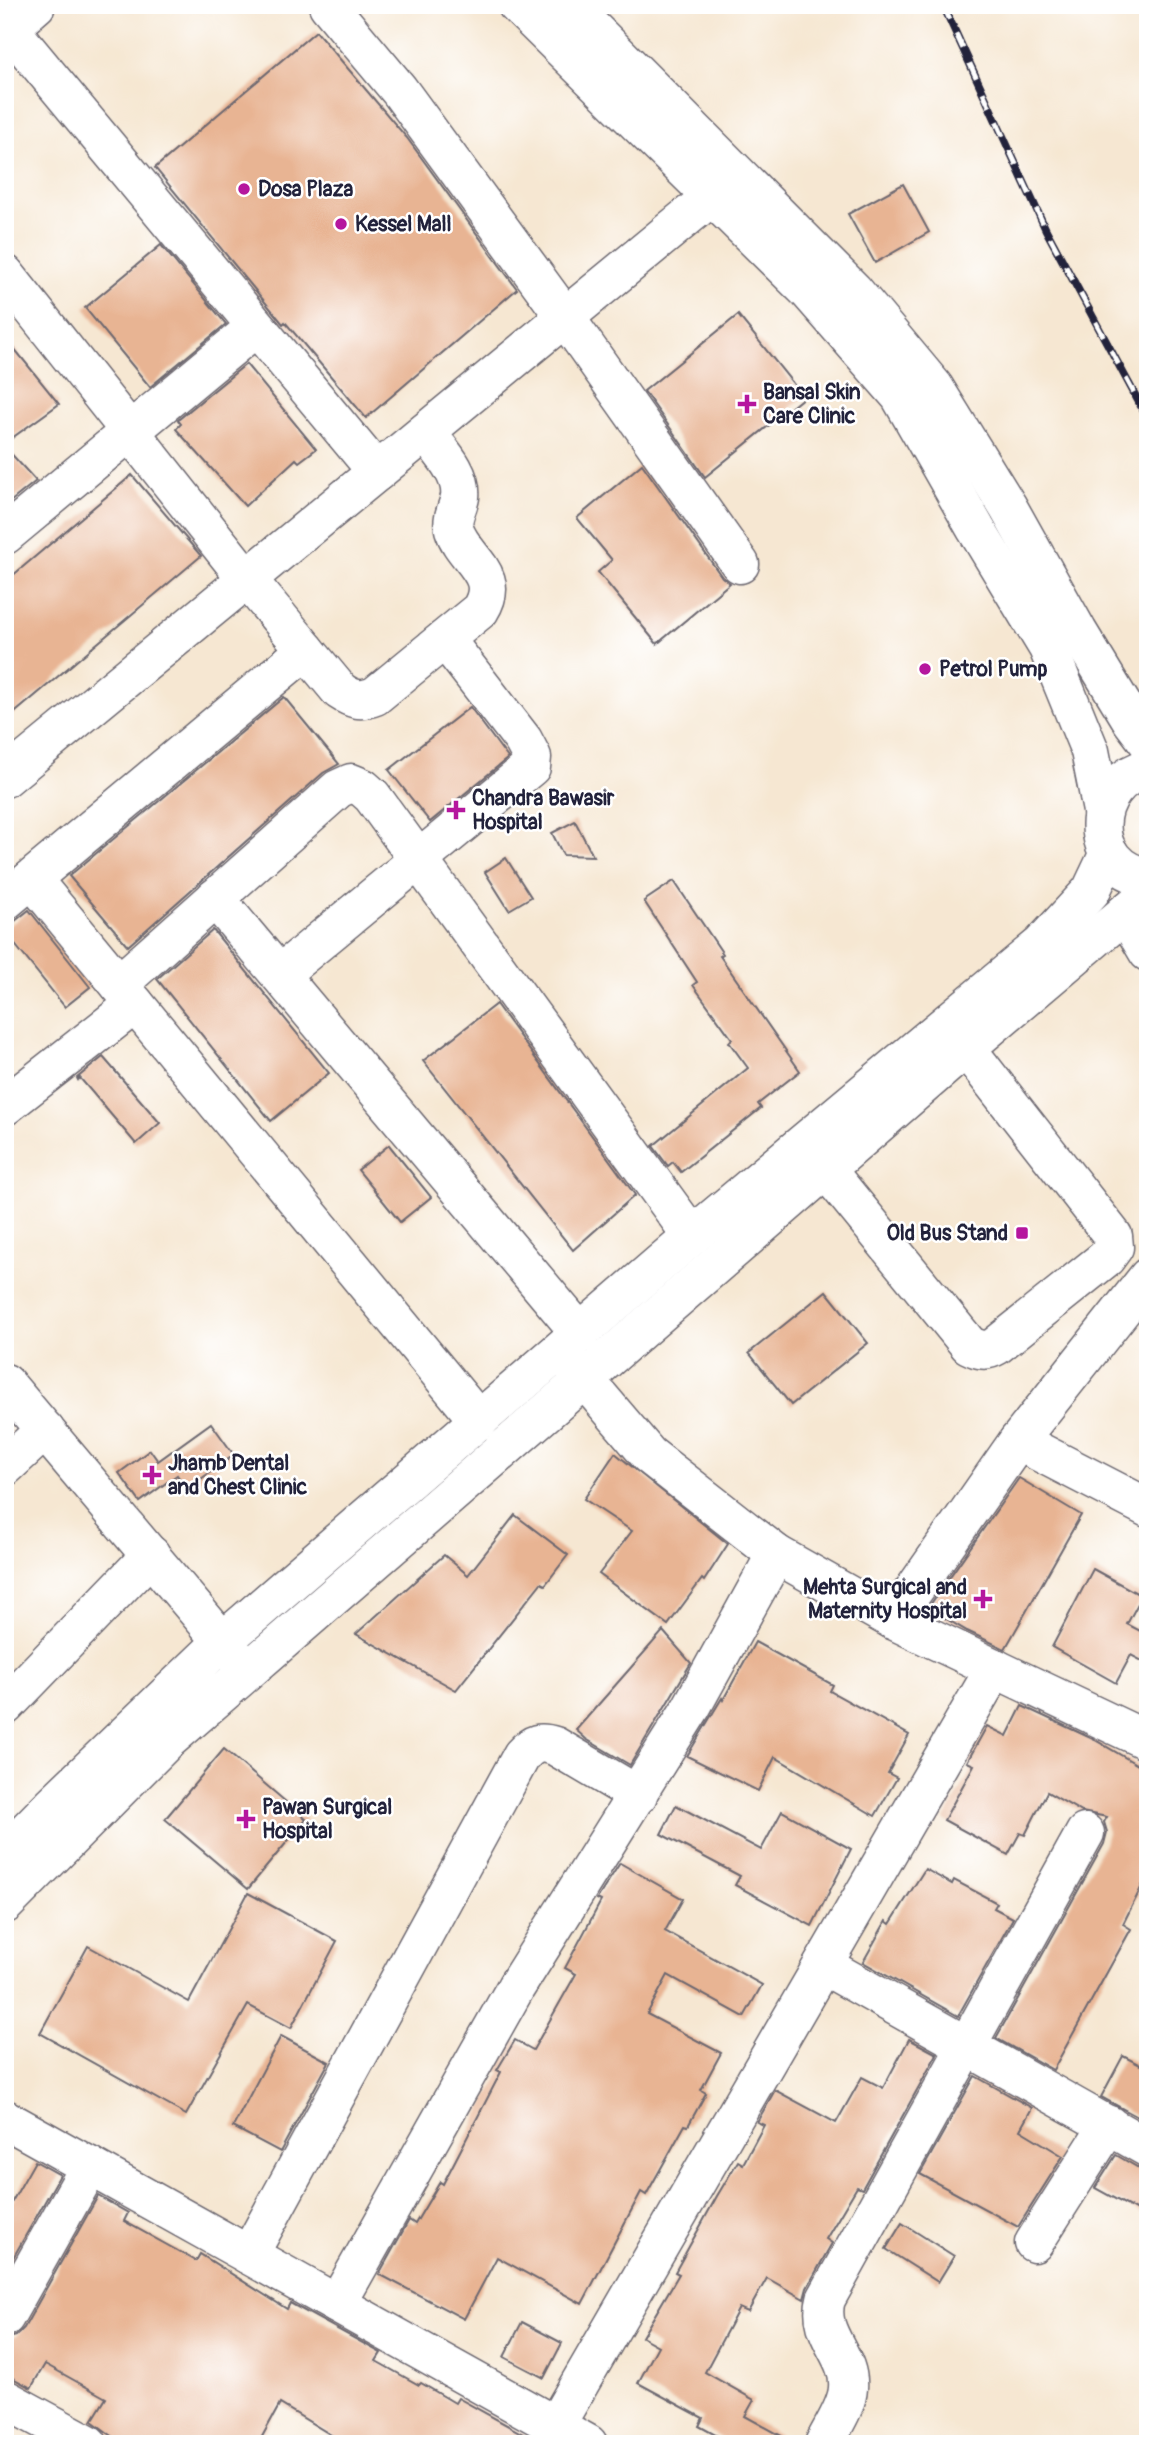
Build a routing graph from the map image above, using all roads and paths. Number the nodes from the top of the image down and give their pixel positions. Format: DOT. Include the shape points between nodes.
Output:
graph roads {
  1 [pos="328,5"];
  2 [pos="517,5"];
  3 [pos="569,5"];
  4 [pos="17,22"];
  5 [pos="711,197"];
  6 [pos="5,274"];
  7 [pos="565,317"];
  8 [pos="256,327"];
  9 [pos="131,430"];
  10 [pos="426,432"];
  11 [pos="377,472"];
  12 [pos="5,535"];
  13 [pos="740,564"];
  14 [pos="247,579"];
  15 [pos="445,639"];
  16 [pos="306,650"];
  17 [pos="1148,742"];
  18 [pos="11,761"];
  19 [pos="1148,768"];
  20 [pos="1102,811"];
  21 [pos="1109,853"];
  22 [pos="417,859"];
  23 [pos="1148,877"];
  24 [pos="19,890"];
  25 [pos="215,898"];
  26 [pos="1137,904"];
  27 [pos="1148,953"];
  28 [pos="279,974"];
  29 [pos="127,994"];
  30 [pos="967,1048"];
  31 [pos="5,1106"];
  32 [pos="815,1156"];
  33 [pos="692,1236"];
  34 [pos="1148,1277"];
  35 [pos="575,1354"];
  36 [pos="5,1382"];
  37 [pos="480,1421"];
  38 [pos="45,1430"];
  39 [pos="1018,1441"];
  40 [pos="5,1467"];
  41 [pos="1148,1508"];
  42 [pos="776,1553"];
  43 [pos="151,1555"];
  44 [pos="893,1620"];
  45 [pos="223,1641"];
  46 [pos="995,1668"];
  47 [pos="248,1671"];
  48 [pos="5,1706"];
  49 [pos="1148,1741"];
  50 [pos="638,1795"];
  51 [pos="1085,1833"];
  52 [pos="5,1853"];
  53 [pos="5,1904"];
  54 [pos="823,1965"];
  55 [pos="966,2046"];
  56 [pos="5,2119"];
  57 [pos="1109,2125"];
  58 [pos="1148,2148"];
  59 [pos="90,2166"];
  60 [pos="1034,2244"];
  61 [pos="249,2255"];
  62 [pos="337,2304"];
  63 [pos="5,2317"];
  64 [pos="5,2399"];
  65 [pos="555,2426"];
  66 [pos="88,2444"];
  67 [pos="588,2444"];
  68 [pos="824,2444"];
  1 -- 7 [label="street" via="400,90"];
  2 -- 5 [label="street"];
  3 -- 17 [label="street" via="854,291 934,387 1084,643"];
  4 -- 8 [label="street"];
  5 -- 7 [label="street"];
  5 -- 20 [label="street" via="809,292 900,396 1048,648 1090,751"];
  6 -- 9 [label="street"];
  7 -- 10 [label="street"];
  7 -- 13 [label="street"];
  8 -- 9 [label="street"];
  8 -- 11 [label="street"];
  9 -- 12 [label="street"];
  9 -- 14 [label="street"];
  10 -- 11 [label="street"];
  10 -- 15 [label="street" via="460,484 453,527 487,583 488,598 480,610"];
  11 -- 14 [label="street"];
  14 -- 16 [label="street"];
  14 -- 18 [label="street"];
  15 -- 16 [label="street" via="364,701 340,691"];
  15 -- 22 [label="street" via="523,740 532,757 531,767"];
  16 -- 24 [label="street"];
  19 -- 20 [label="street" via="1126,776 1113,788"];
  20 -- 21 [label="street" via="1101,834"];
  21 -- 23 [label="street" via="1124,868"];
  21 -- 32 [label="street" via="1091,891 1042,944"];
  22 -- 25 [label="street" via="372,796 351,783 338,789"];
  22 -- 28 [label="street"];
  22 -- 33 [label="street"];
  24 -- 29 [label="street"];
  25 -- 28 [label="street"];
  25 -- 29 [label="street"];
  26 -- 27 [label="street"];
  26 -- 30 [label="street"];
  28 -- 35 [label="street"];
  29 -- 31 [label="street"];
  29 -- 37 [label="street"];
  30 -- 32 [label="street"];
  30 -- 32 [label="street" via="1107,1227 1114,1247 989,1351 969,1345"];
  32 -- 33 [label="street"];
  32 -- 35 [label="street"];
  33 -- 35 [label="street"];
  34 -- 39 [label="street"];
  35 -- 37 [label="street"];
  35 -- 42 [label="street" via="649,1455"];
  35 -- 47 [label="street"];
  36 -- 38 [label="street"];
  37 -- 45 [label="street"];
  38 -- 40 [label="street"];
  38 -- 43 [label="street"];
  39 -- 41 [label="street"];
  39 -- 44 [label="street"];
  42 -- 44 [label="street"];
  42 -- 50 [label="street"];
  43 -- 45 [label="street"];
  43 -- 48 [label="street"];
  44 -- 46 [label="street"];
  45 -- 47 [label="street"];
  45 -- 52 [label="street"];
  46 -- 49 [label="street"];
  46 -- 54 [label="street"];
  47 -- 53 [label="street" via="166,1742"];
  50 -- 61 [label="street" via="544,1742 532,1745 522,1755"];
  50 -- 62 [label="street" via="516,1987"];
  51 -- 55 [label="street"];
  54 -- 55 [label="street"];
  54 -- 65 [label="street"];
  55 -- 57 [label="street"];
  55 -- 68 [label="street" via="826,2299 825,2325 846,2368 849,2385"];
  56 -- 59 [label="street"];
  57 -- 58 [label="street"];
  57 -- 60 [label="street"];
  59 -- 61 [label="street"];
  59 -- 63 [label="street"];
  61 -- 62 [label="street"];
  62 -- 65 [label="street"];
  64 -- 66 [label="street"];
  65 -- 67 [label="street"];
}
